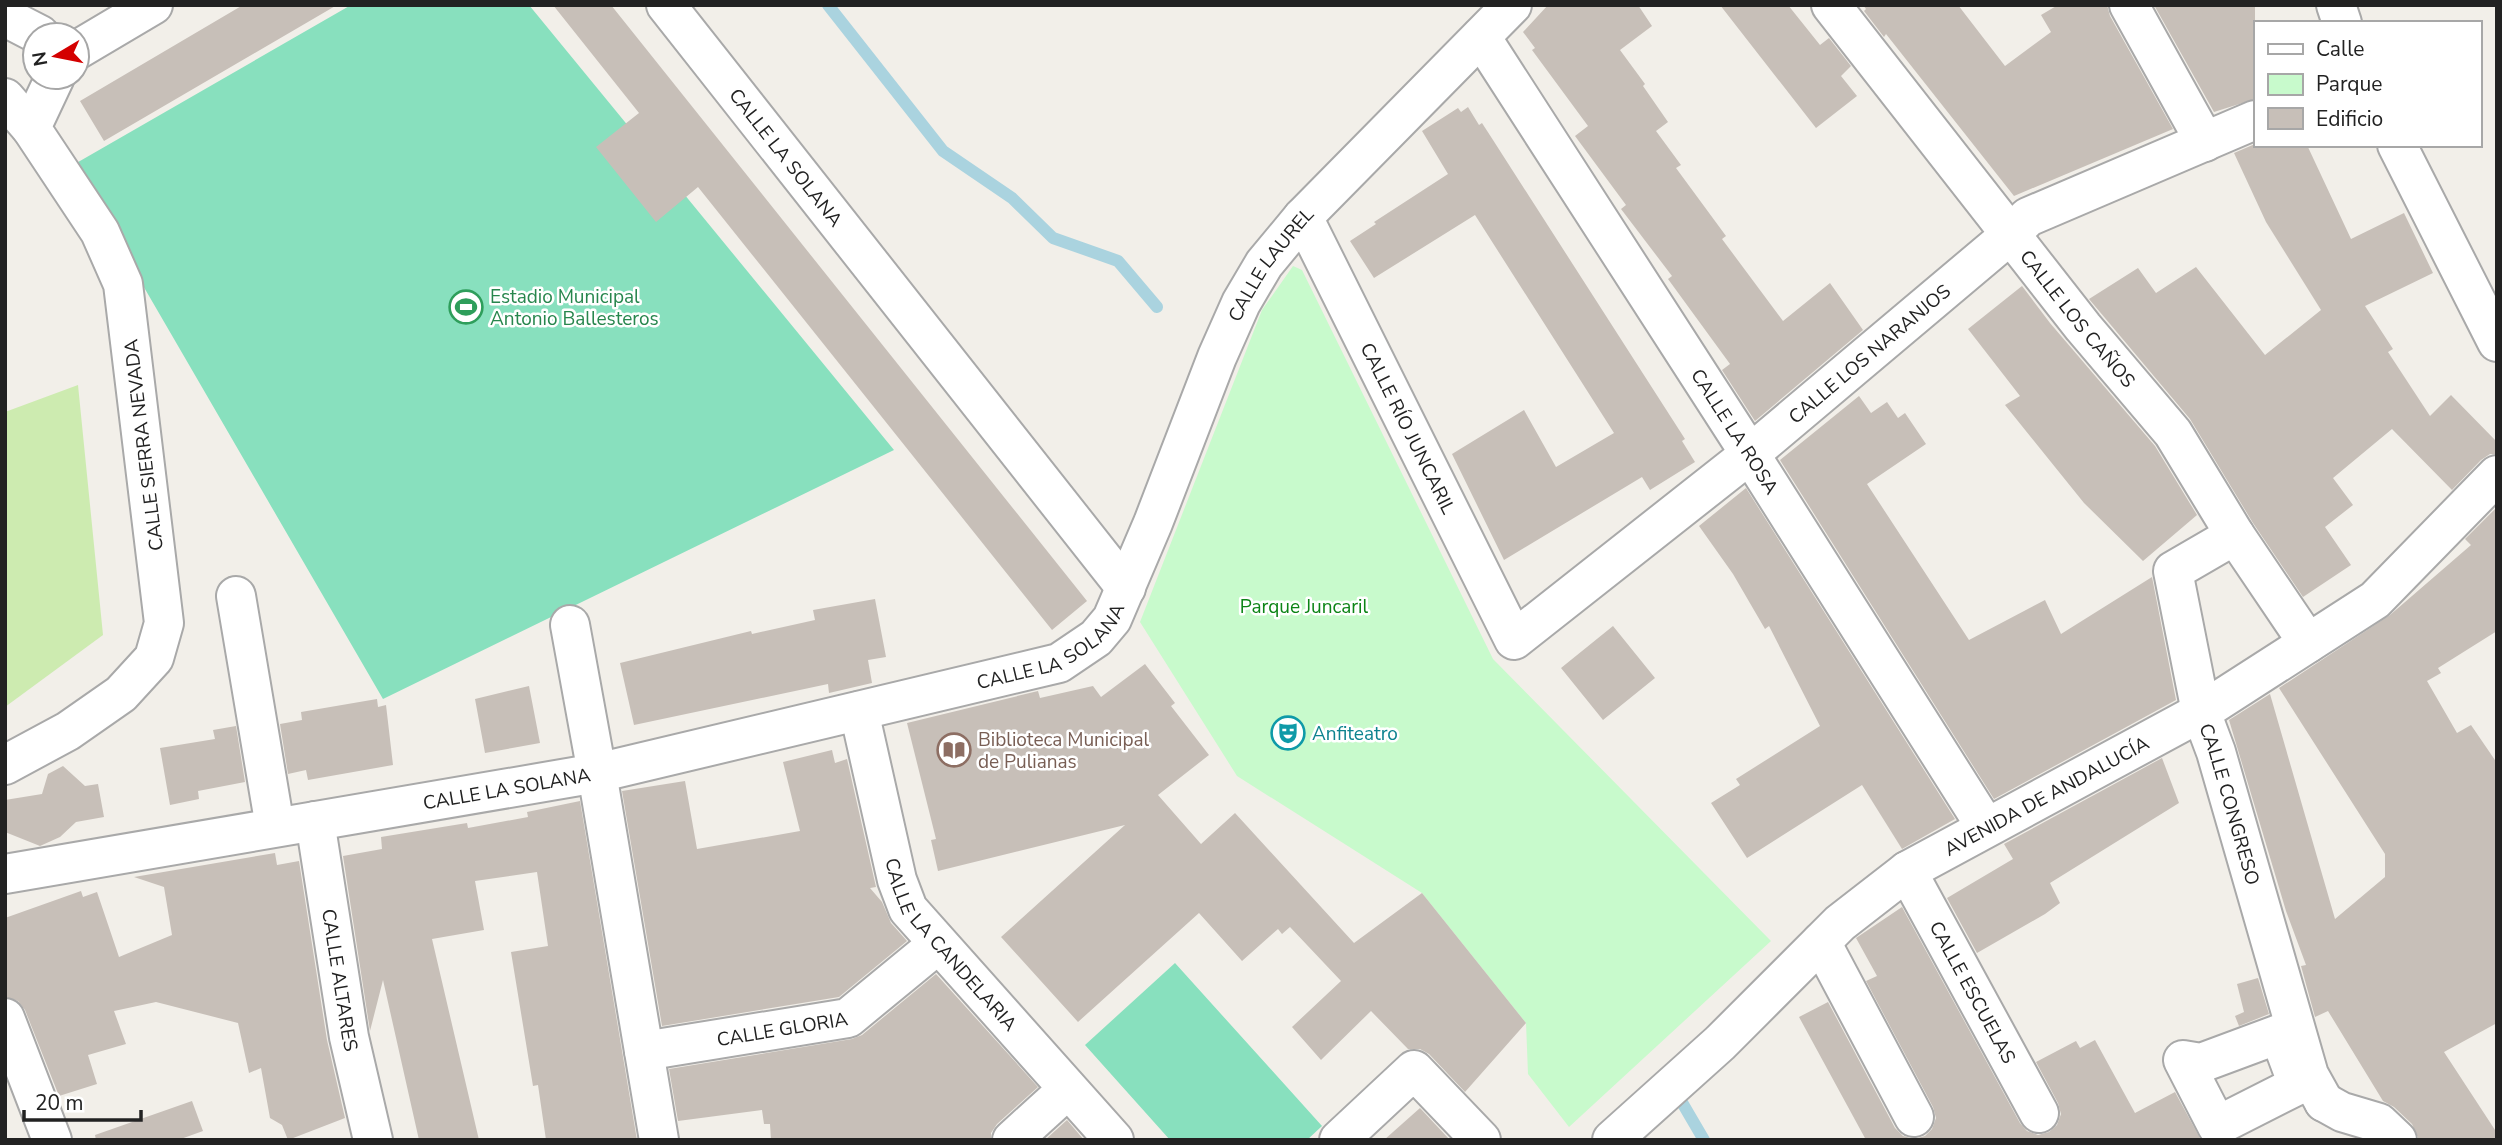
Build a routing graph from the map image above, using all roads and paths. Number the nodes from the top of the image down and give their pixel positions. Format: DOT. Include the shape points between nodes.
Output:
graph roads {
  1 [pos="153,5"];
  2 [pos="666,5"];
  3 [pos="1512,5"];
  4 [pos="1831,5"];
  5 [pos="2129,5"];
  6 [pos="5,17"];
  7 [pos="21,25"];
  8 [pos="1481,37"];
  9 [pos="91,42"];
  10 [pos="48,91"];
  11 [pos="5,98"];
  12 [pos="2254,120"];
  13 [pos="31,128"];
  14 [pos="2205,142"];
  15 [pos="2398,147"];
  16 [pos="1303,217"];
  17 [pos="2010,235"];
  18 [pos="2497,342"];
  19 [pos="1750,454"];
  20 [pos="2497,475"];
  21 [pos="2235,535"];
  22 [pos="1126,587"];
  23 [pos="236,596"];
  24 [pos="570,625"];
  25 [pos="1514,640"];
  26 [pos="2308,643"];
  27 [pos="859,711"];
  28 [pos="2201,712"];
  29 [pos="5,765"];
  30 [pos="597,773"];
  31 [pos="314,821"];
  32 [pos="275,827"];
  33 [pos="1986,827"];
  34 [pos="1907,871"];
  35 [pos="5,874"];
  36 [pos="1821,942"];
  37 [pos="938,944"];
  38 [pos="5,1018"];
  39 [pos="644,1051"];
  40 [pos="1067,1090"];
  41 [pos="2324,1102"];
  42 [pos="2039,1113"];
  43 [pos="1914,1117"];
  44 [pos="2229,1133"];
  45 [pos="52,1140"];
  46 [pos="373,1140"];
  47 [pos="659,1140"];
  48 [pos="1012,1140"];
  49 [pos="1114,1140"];
  50 [pos="1339,1140"];
  51 [pos="1481,1140"];
  52 [pos="1612,1140"];
  53 [pos="2397,1140"];
  1 -- 9 [label="street"];
  2 -- 22 [label="street, CALLE LA SOLANA"];
  3 -- 8 [label="street, CALLE LAUREL"];
  4 -- 17 [label="street, CALLE LOS CAÑOS"];
  5 -- 14 [label="street"];
  6 -- 7 [label="street"];
  8 -- 16 [label="street, CALLE LAUREL"];
  8 -- 19 [label="street, CALLE LA ROSA"];
  10 -- 13 [label="street"];
  11 -- 13 [label="street, CALLE SIERRA NEVADA"];
  12 -- 14 [label="street, CALLE LOS NARANJOS"];
  13 -- 29 [label="street, CALLE SIERRA NEVADA" via="100,232 123,284 164,623 154,658 121,694 68,731"];
  14 -- 17 [label="street, CALLE LOS NARANJOS" via="2028,217"];
  15 -- 18 [label="street"];
  16 -- 22 [label="street, CALLE LAUREL" via="1264,264 1241,303"];
  16 -- 25 [label="street, CALLE RÍO JUNCARIL"];
  17 -- 19 [label="street, CALLE LOS NARANJOS"];
  17 -- 21 [label="street, CALLE LOS CAÑOS" via="2174,433"];
  19 -- 25 [label="street, CALLE LOS NARANJOS"];
  19 -- 33 [label="street, CALLE LA ROSA"];
  20 -- 26 [label="street, AVENIDA DE ANDALUCÍA" via="2375,600"];
  21 -- 26 [label="street, CALLE LOS CAÑOS"];
  21 -- 28 [label="street, CALLE CONGRESO" via="2172,571"];
  22 -- 27 [label="street, CALLE LA SOLANA" via="1112,619 1096,638 1059,663"];
  23 -- 32 [label="street"];
  24 -- 30 [label="street"];
  26 -- 28 [label="street, AVENIDA DE ANDALUCÍA"];
  27 -- 30 [label="street, CALLE LA SOLANA"];
  27 -- 37 [label="street, CALLE LA CANDELARIA" via="897,880 908,909"];
  28 -- 33 [label="street, AVENIDA DE ANDALUCÍA"];
  28 -- 41 [label="street, CALLE CONGRESO" via="2217,752 2309,1075"];
  30 -- 31 [label="street, CALLE LA SOLANA"];
  30 -- 39 [label="street"];
  31 -- 32 [label="street, CALLE LA SOLANA"];
  31 -- 46 [label="street, CALLE ALTARES" via="349,1037"];
  32 -- 35 [label="street, CALLE LA SOLANA"];
  33 -- 34 [label="street, AVENIDA DE ANDALUCÍA"];
  34 -- 36 [label="street, AVENIDA DE ANDALUCÍA"];
  34 -- 42 [label="street, CALLE ESCUELAS"];
  36 -- 43 [label="street"];
  36 -- 52 [label="street, AVENIDA DE ANDALUCÍA" via="1720,1043"];
  37 -- 39 [label="street, CALLE GLORIA" via="848,1018"];
  37 -- 40 [label="street, CALLE LA CANDELARIA"];
  38 -- 45 [label="street"];
  39 -- 47 [label="street"];
  40 -- 48 [label="street"];
  40 -- 49 [label="street, CALLE LA CANDELARIA"];
  41 -- 44 [label="street"];
  41 -- 53 [label="street" via="2379,1123"];
  50 -- 51 [label="street" via="1414,1070"];
}
